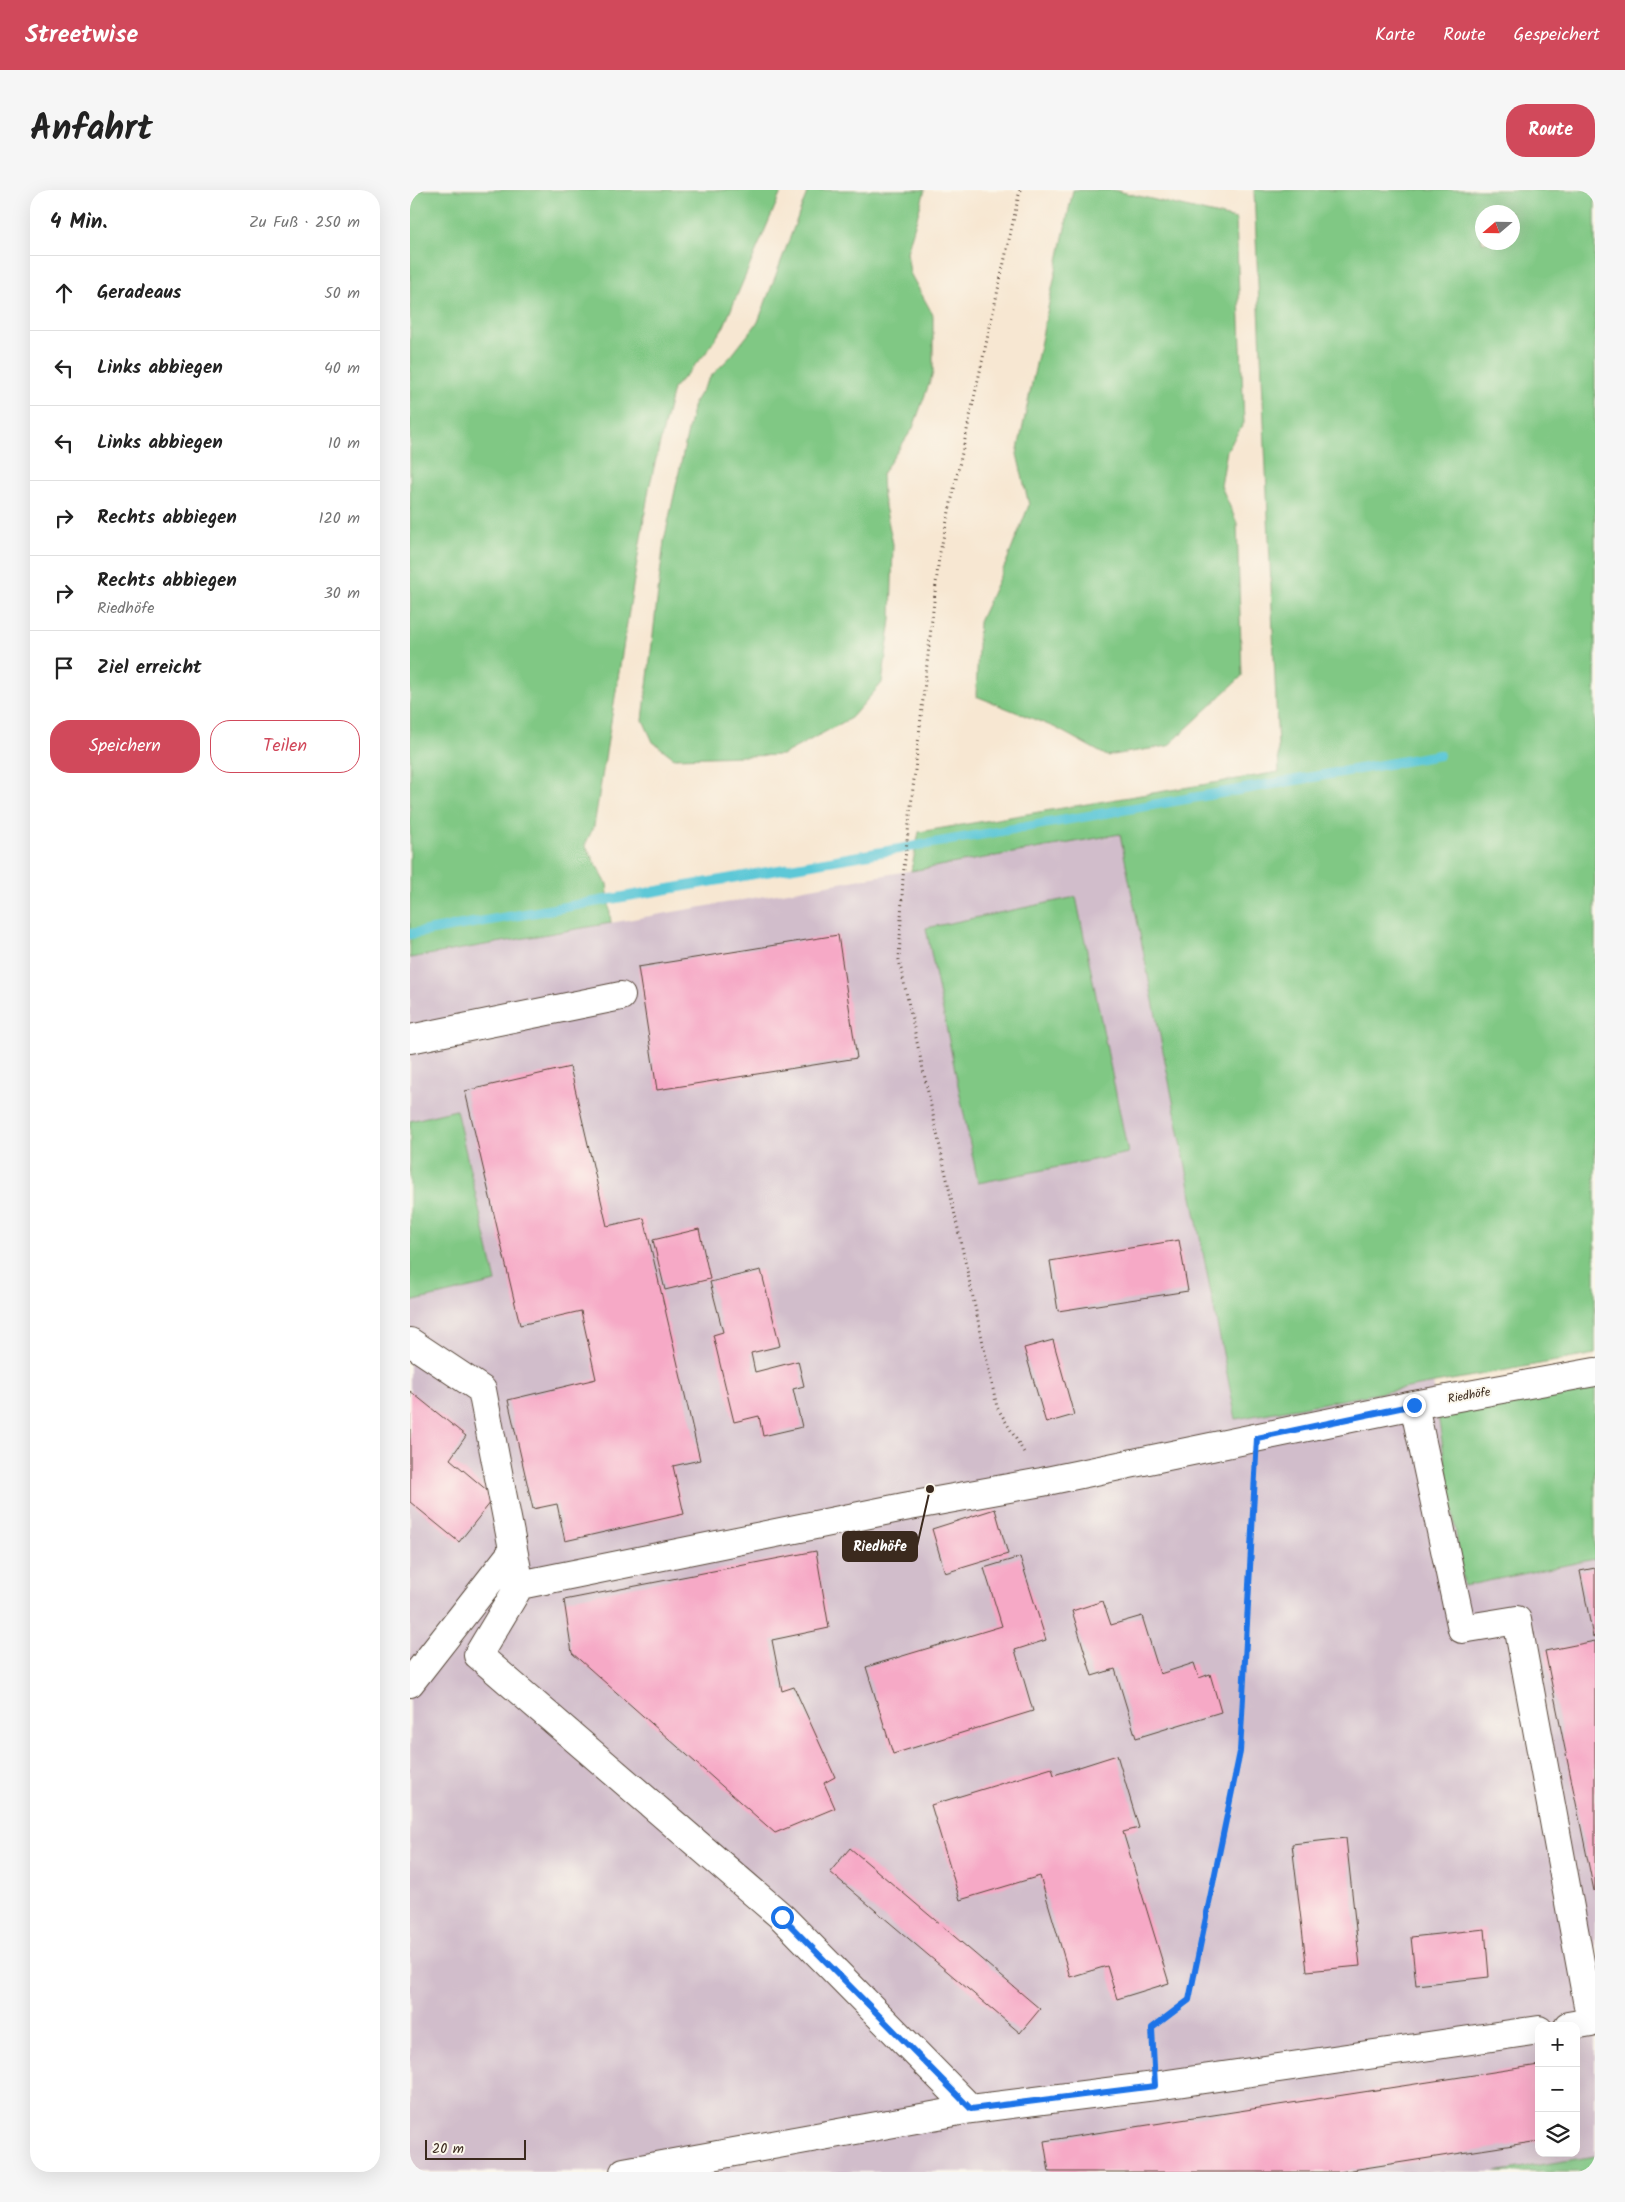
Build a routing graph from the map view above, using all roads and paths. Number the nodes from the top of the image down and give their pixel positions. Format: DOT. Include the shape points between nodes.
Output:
graph roads {
  1 [pos="1020,190"];
  2 [pos="621,996"];
  3 [pos="410,1038"];
  4 [pos="410,1342"];
  5 [pos="1595,1372"];
  6 [pos="1414,1405"];
  7 [pos="1257,1438"];
  8 [pos="1042,1482"];
  9 [pos="513,1551"];
  10 [pos="520,1585"];
  11 [pos="410,1683"];
  12 [pos="1580,2024"];
  13 [pos="1535,2031"];
  14 [pos="1155,2086"];
  15 [pos="971,2109"];
  16 [pos="624,2172"];
  1 -- 8 [label="path" via="939,557 903,877 899,960 997,1407"];
  2 -- 3 [label="street"];
  4 -- 9 [label="street" via="482,1390"];
  5 -- 6 [label="street, Riedhöfe"];
  6 -- 7 [label="street, Riedhöfe"];
  6 -- 12 [label="street" via="1462,1629 1517,1620 1591,2022"];
  7 -- 8 [label="street, Riedhöfe"];
  7 -- 14 [label="path" via="1240,1752 1189,2000 1152,2028"];
  8 -- 10 [label="street, Riedhöfe" via="895,1508"];
  9 -- 10 [label="street"];
  9 -- 11 [label="street"];
  10 -- 15 [label="street" via="478,1655 782,1917"];
  13 -- 14 [label="street"];
  14 -- 15 [label="street"];
  15 -- 16 [label="street"];
}
